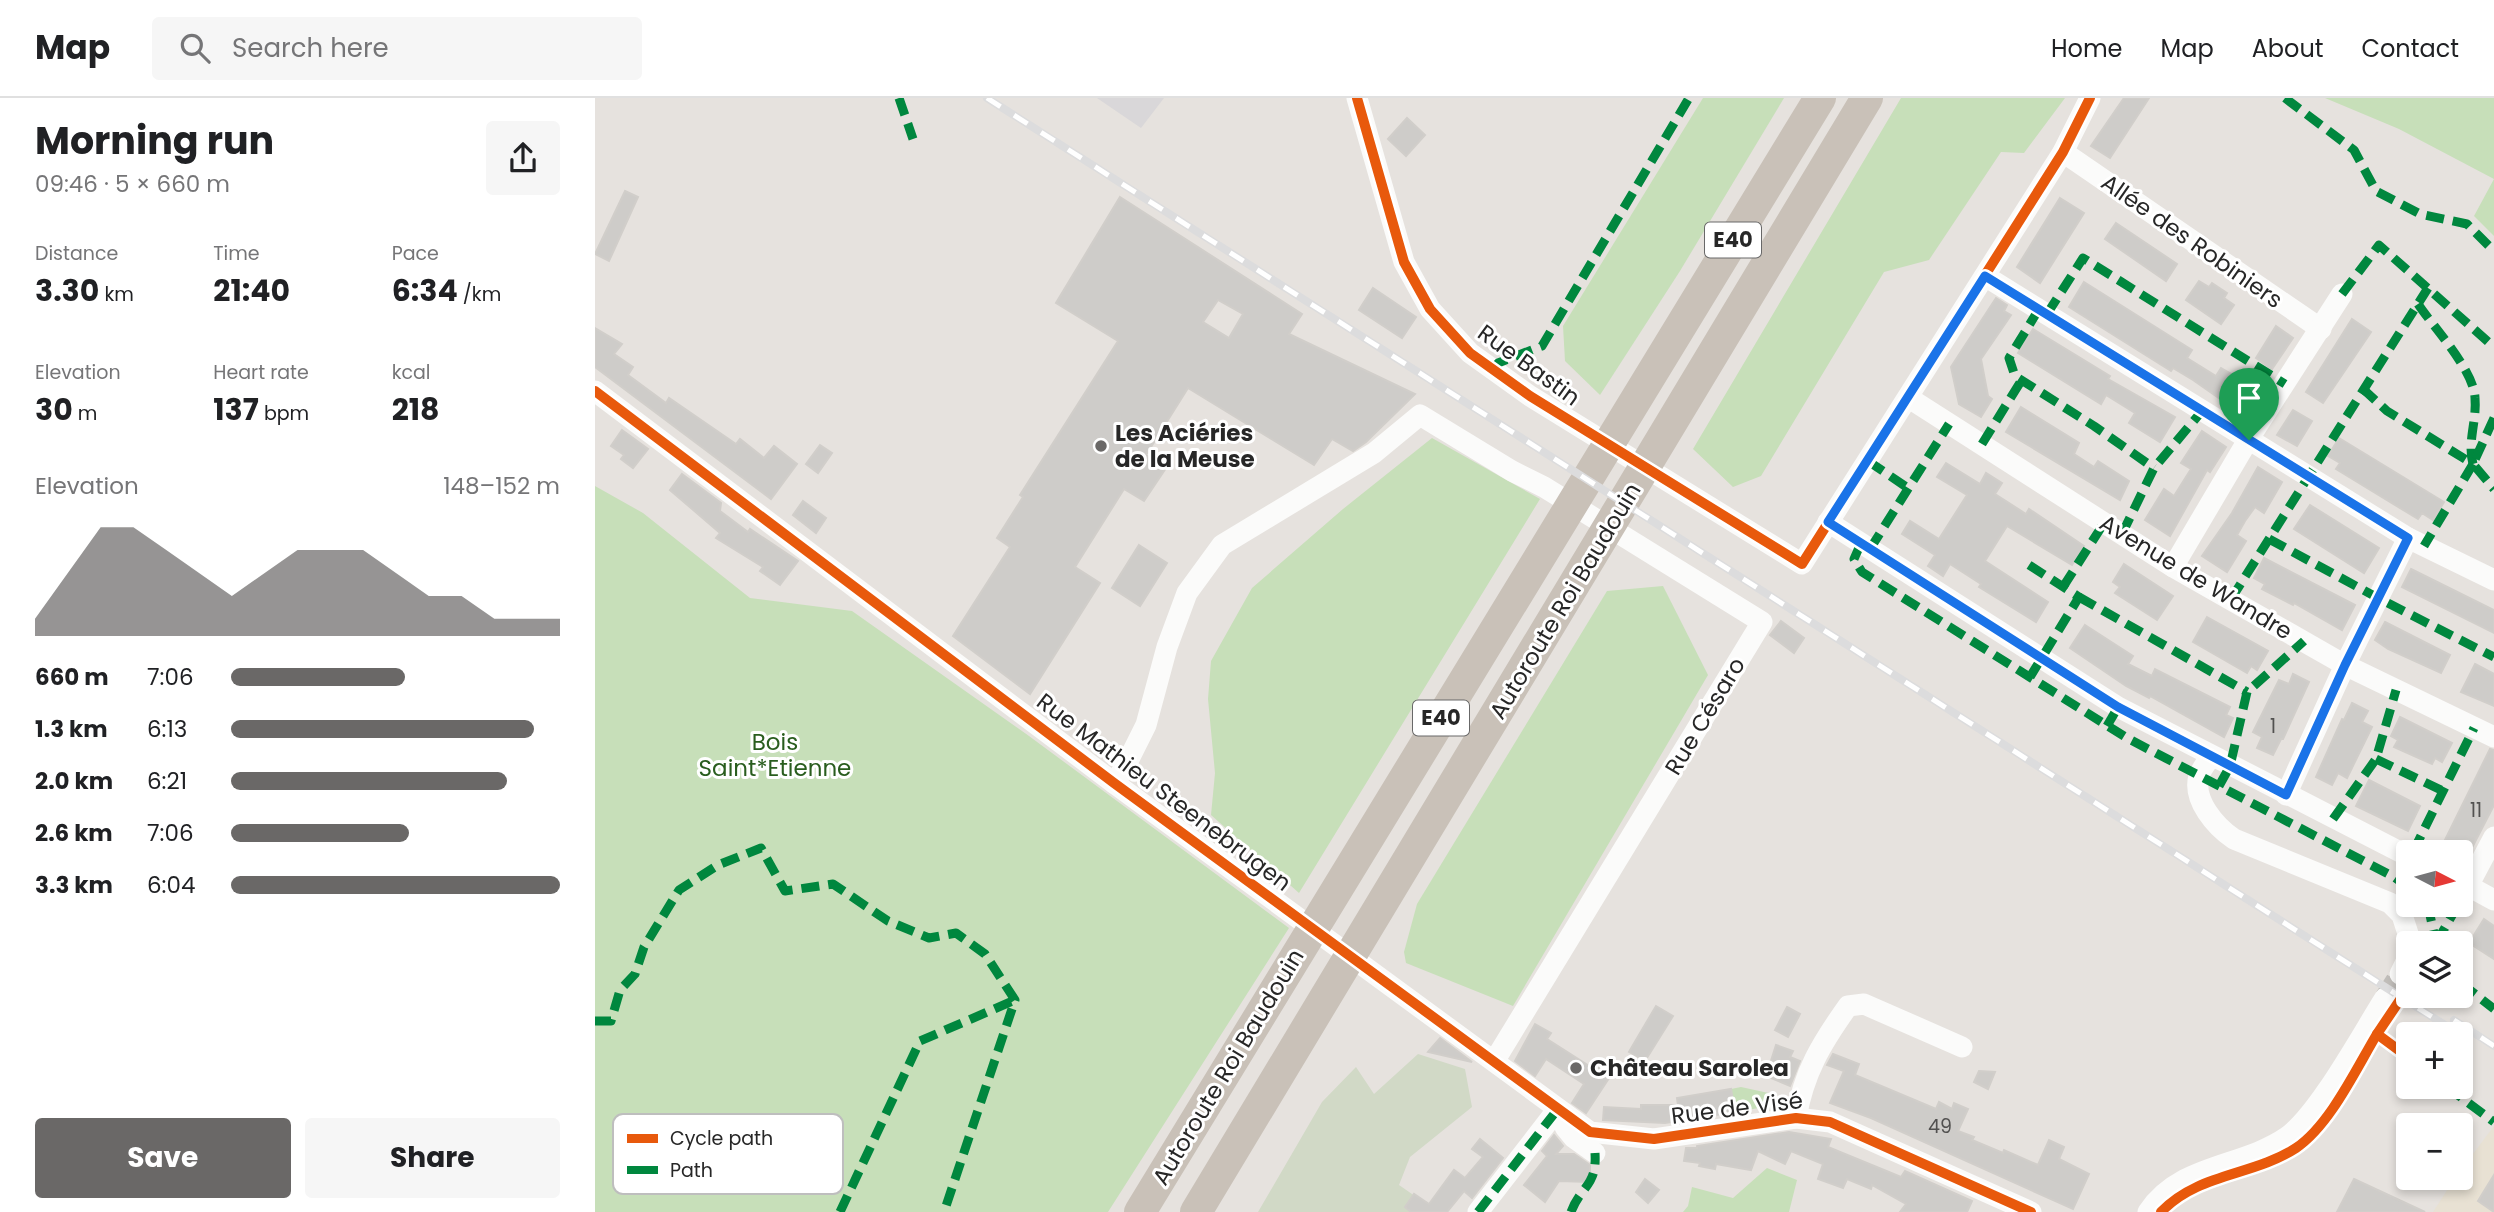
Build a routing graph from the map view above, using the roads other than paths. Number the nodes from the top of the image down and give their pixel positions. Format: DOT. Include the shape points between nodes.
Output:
graph roads {
  1 [pos="1357,98"];
  2 [pos="1876,98"];
  3 [pos="2090,98"];
  4 [pos="1817,102"];
  5 [pos="1860,111"];
  6 [pos="2063,152"];
  7 [pos="1985,276"];
  8 [pos="2342,294"];
  9 [pos="2321,329"];
  10 [pos="595,391"];
  11 [pos="1909,398"];
  12 [pos="2249,440"];
  13 [pos="1828,522"];
  14 [pos="2408,538"];
  15 [pos="2173,567"];
  16 [pos="2494,580"];
  17 [pos="2345,665"];
  18 [pos="2494,737"];
  19 [pos="2211,756"];
  20 [pos="1114,783"];
  21 [pos="2286,795"];
  22 [pos="2494,837"];
  23 [pos="2396,850"];
  24 [pos="2473,870"];
  25 [pos="2473,889"];
  26 [pos="2494,900"];
  27 [pos="2407,931"];
  28 [pos="2385,998"];
  29 [pos="1962,1047"];
  30 [pos="1495,1060"];
  31 [pos="1556,1112"];
  32 [pos="1796,1118"];
  33 [pos="1595,1153"];
  34 [pos="1993,1205"];
  35 [pos="1140,1212"];
  36 [pos="1196,1212"];
  37 [pos="1478,1212"];
  38 [pos="2031,1212"];
  39 [pos="2148,1212"];
  1 -- 13 [label="street, Rue Bastin" via="1404,262 1430,309 1470,353 1530,396 1802,564"];
  2 -- 5 [label="highway, Autoroute Roi Baudouin"];
  3 -- 6 [label="street"];
  4 -- 35 [label="highway, Autoroute Roi Baudouin / E40"];
  5 -- 36 [label="highway, Autoroute Roi Baudouin / E40"];
  6 -- 7 [label="street"];
  6 -- 9 [label="street, Allée des Robiniers"];
  7 -- 11 [label="street"];
  7 -- 12 [label="street"];
  8 -- 9 [label="street"];
  9 -- 12 [label="street"];
  10 -- 20 [label="street, Rue Mathieu Steenebrugen"];
  11 -- 13 [label="street"];
  11 -- 15 [label="street, Avenue de Wandre"];
  12 -- 14 [label="street"];
  12 -- 15 [label="street"];
  13 -- 19 [label="street" via="2118,707"];
  14 -- 16 [label="street"];
  14 -- 17 [label="street"];
  15 -- 17 [label="street, Avenue de Wandre"];
  17 -- 18 [label="street, Avenue de Wandre"];
  17 -- 21 [label="street"];
  19 -- 21 [label="street"];
  19 -- 27 [label="street" via="2199,776 2199,789 2214,823 2234,839 2390,903 2402,915"];
  20 -- 30 [label="street, Rue Mathieu Steenebrugen"];
  20 -- 30 [label="street, Rue Césaro" via="1146,724 1187,593 1222,544 1374,453 1420,415 1762,622"];
  21 -- 23 [label="street"];
  22 -- 24 [label="street"];
  25 -- 26 [label="street"];
  28 -- 39 [label="street" via="2312,1112 2289,1136 2263,1152 2187,1177"];
  29 -- 32 [label="street" via="1864,1004 1848,1006 1817,1051"];
  30 -- 31 [label="street, Rue de Visé"];
  31 -- 32 [label="street, Rue de Visé" via="1590,1132 1654,1139"];
  31 -- 33 [label="street" via="1574,1138"];
  31 -- 37 [label="street"];
  32 -- 34 [label="street, Rue de Visé" via="1830,1122"];
  34 -- 38 [label="street, Rue de Visé"];
}
